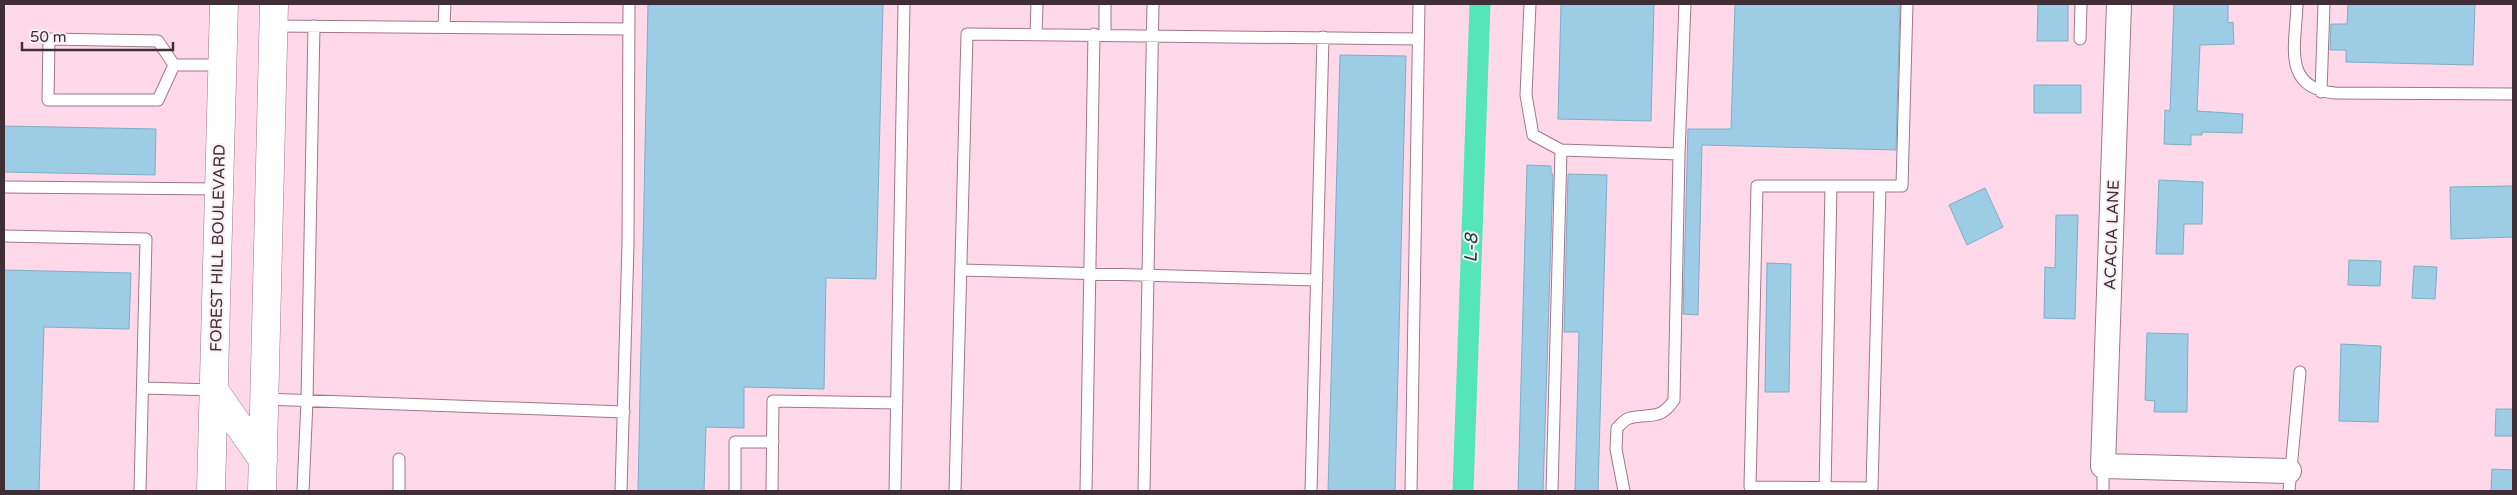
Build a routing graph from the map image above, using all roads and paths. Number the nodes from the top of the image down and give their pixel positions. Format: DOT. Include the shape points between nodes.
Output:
graph roads {
  1 [pos="444,4"];
  2 [pos="629,4"];
  3 [pos="904,4"];
  4 [pos="1037,4"];
  5 [pos="1106,4"];
  6 [pos="1153,4"];
  7 [pos="1419,4"];
  8 [pos="1530,4"];
  9 [pos="1685,4"];
  10 [pos="1907,4"];
  11 [pos="2081,4"];
  12 [pos="2119,4"];
  13 [pos="2298,4"];
  14 [pos="2324,4"];
  15 [pos="222,5"];
  16 [pos="274,15"];
  17 [pos="314,26"];
  18 [pos="444,27"];
  19 [pos="628,29"];
  20 [pos="1036,34"];
  21 [pos="1100,34"];
  22 [pos="1153,34"];
  23 [pos="1323,37"];
  24 [pos="1418,39"];
  25 [pos="2080,39"];
  26 [pos="174,65"];
  27 [pos="222,65"];
  28 [pos="2321,92"];
  29 [pos="2513,94"];
  30 [pos="1561,150"];
  31 [pos="1679,154"];
  32 [pos="1831,186"];
  33 [pos="1880,186"];
  34 [pos="4,187"];
  35 [pos="219,189"];
  36 [pos="4,236"];
  37 [pos="961,270"];
  38 [pos="1090,275"];
  39 [pos="1148,275"];
  40 [pos="1318,280"];
  41 [pos="2300,372"];
  42 [pos="144,388"];
  43 [pos="214,390"];
  44 [pos="264,399"];
  45 [pos="307,401"];
  46 [pos="897,403"];
  47 [pos="624,412"];
  48 [pos="772,442"];
  49 [pos="399,459"];
  50 [pos="262,460"];
  51 [pos="2103,466"];
  52 [pos="2289,481"];
  53 [pos="1825,490"];
  54 [pos="140,491"];
  55 [pos="211,491"];
  56 [pos="262,491"];
  57 [pos="303,491"];
  58 [pos="399,491"];
  59 [pos="621,491"];
  60 [pos="735,491"];
  61 [pos="772,491"];
  62 [pos="895,491"];
  63 [pos="955,491"];
  64 [pos="1086,491"];
  65 [pos="1144,491"];
  66 [pos="1311,491"];
  67 [pos="1411,491"];
  68 [pos="1552,491"];
  69 [pos="1624,491"];
  70 [pos="2103,491"];
  1 -- 18 [label="lane"];
  2 -- 19 [label="lane"];
  3 -- 46 [label="lane"];
  4 -- 20 [label="lane"];
  5 -- 21 [label="lane"];
  6 -- 22 [label="lane"];
  7 -- 24 [label="lane"];
  8 -- 30 [label="lane" via="1526,95 1533,135"];
  9 -- 31 [label="lane"];
  10 -- 33 [label="lane" via="1902,186"];
  11 -- 25 [label="lane"];
  12 -- 51 [label="street, ACACIA LANE"];
  13 -- 28 [label="lane" via="2296,69 2307,86"];
  14 -- 28 [label="lane"];
  15 -- 27 [label="main road, FOREST HILL BOULEVARD"];
  16 -- 17 [label="lane"];
  16 -- 44 [label="main road"];
  17 -- 18 [label="lane"];
  17 -- 45 [label="lane"];
  18 -- 19 [label="lane"];
  19 -- 47 [label="lane"];
  20 -- 21 [label="lane"];
  20 -- 37 [label="lane" via="967,34"];
  21 -- 22 [label="lane"];
  21 -- 38 [label="lane"];
  22 -- 23 [label="lane"];
  22 -- 39 [label="lane"];
  23 -- 24 [label="lane"];
  23 -- 40 [label="lane"];
  24 -- 67 [label="lane"];
  26 -- 26 [label="lane" via="158,41 49,39 48,100 158,100"];
  26 -- 27 [label="lane"];
  27 -- 35 [label="main road, FOREST HILL BOULEVARD"];
  28 -- 29 [label="lane"];
  30 -- 31 [label="lane"];
  30 -- 68 [label="lane"];
  31 -- 69 [label="lane" via="1674,400 1667,411 1654,416 1628,418 1617,428 1616,449"];
  32 -- 33 [label="lane"];
  32 -- 53 [label="lane"];
  32 -- 53 [label="lane" via="1757,186 1750,487"];
  33 -- 53 [label="lane" via="1872,488"];
  34 -- 35 [label="lane"];
  35 -- 43 [label="main road, FOREST HILL BOULEVARD"];
  36 -- 42 [label="lane" via="146,239"];
  37 -- 38 [label="lane"];
  37 -- 63 [label="lane"];
  38 -- 39 [label="lane"];
  38 -- 64 [label="lane"];
  39 -- 40 [label="lane"];
  39 -- 65 [label="lane"];
  40 -- 66 [label="lane"];
  41 -- 52 [label="lane"];
  42 -- 43 [label="lane"];
  42 -- 54 [label="lane"];
  43 -- 50 [label="main road"];
  43 -- 55 [label="main road, FOREST HILL BOULEVARD"];
  44 -- 45 [label="lane"];
  44 -- 50 [label="main road"];
  45 -- 47 [label="lane"];
  45 -- 57 [label="lane"];
  46 -- 48 [label="lane" via="773,401"];
  46 -- 62 [label="lane"];
  47 -- 59 [label="lane"];
  48 -- 60 [label="lane" via="735,442"];
  48 -- 61 [label="lane"];
  49 -- 58 [label="lane"];
  50 -- 56 [label="main road"];
  51 -- 52 [label="street"];
  51 -- 70 [label="lane"];
}
